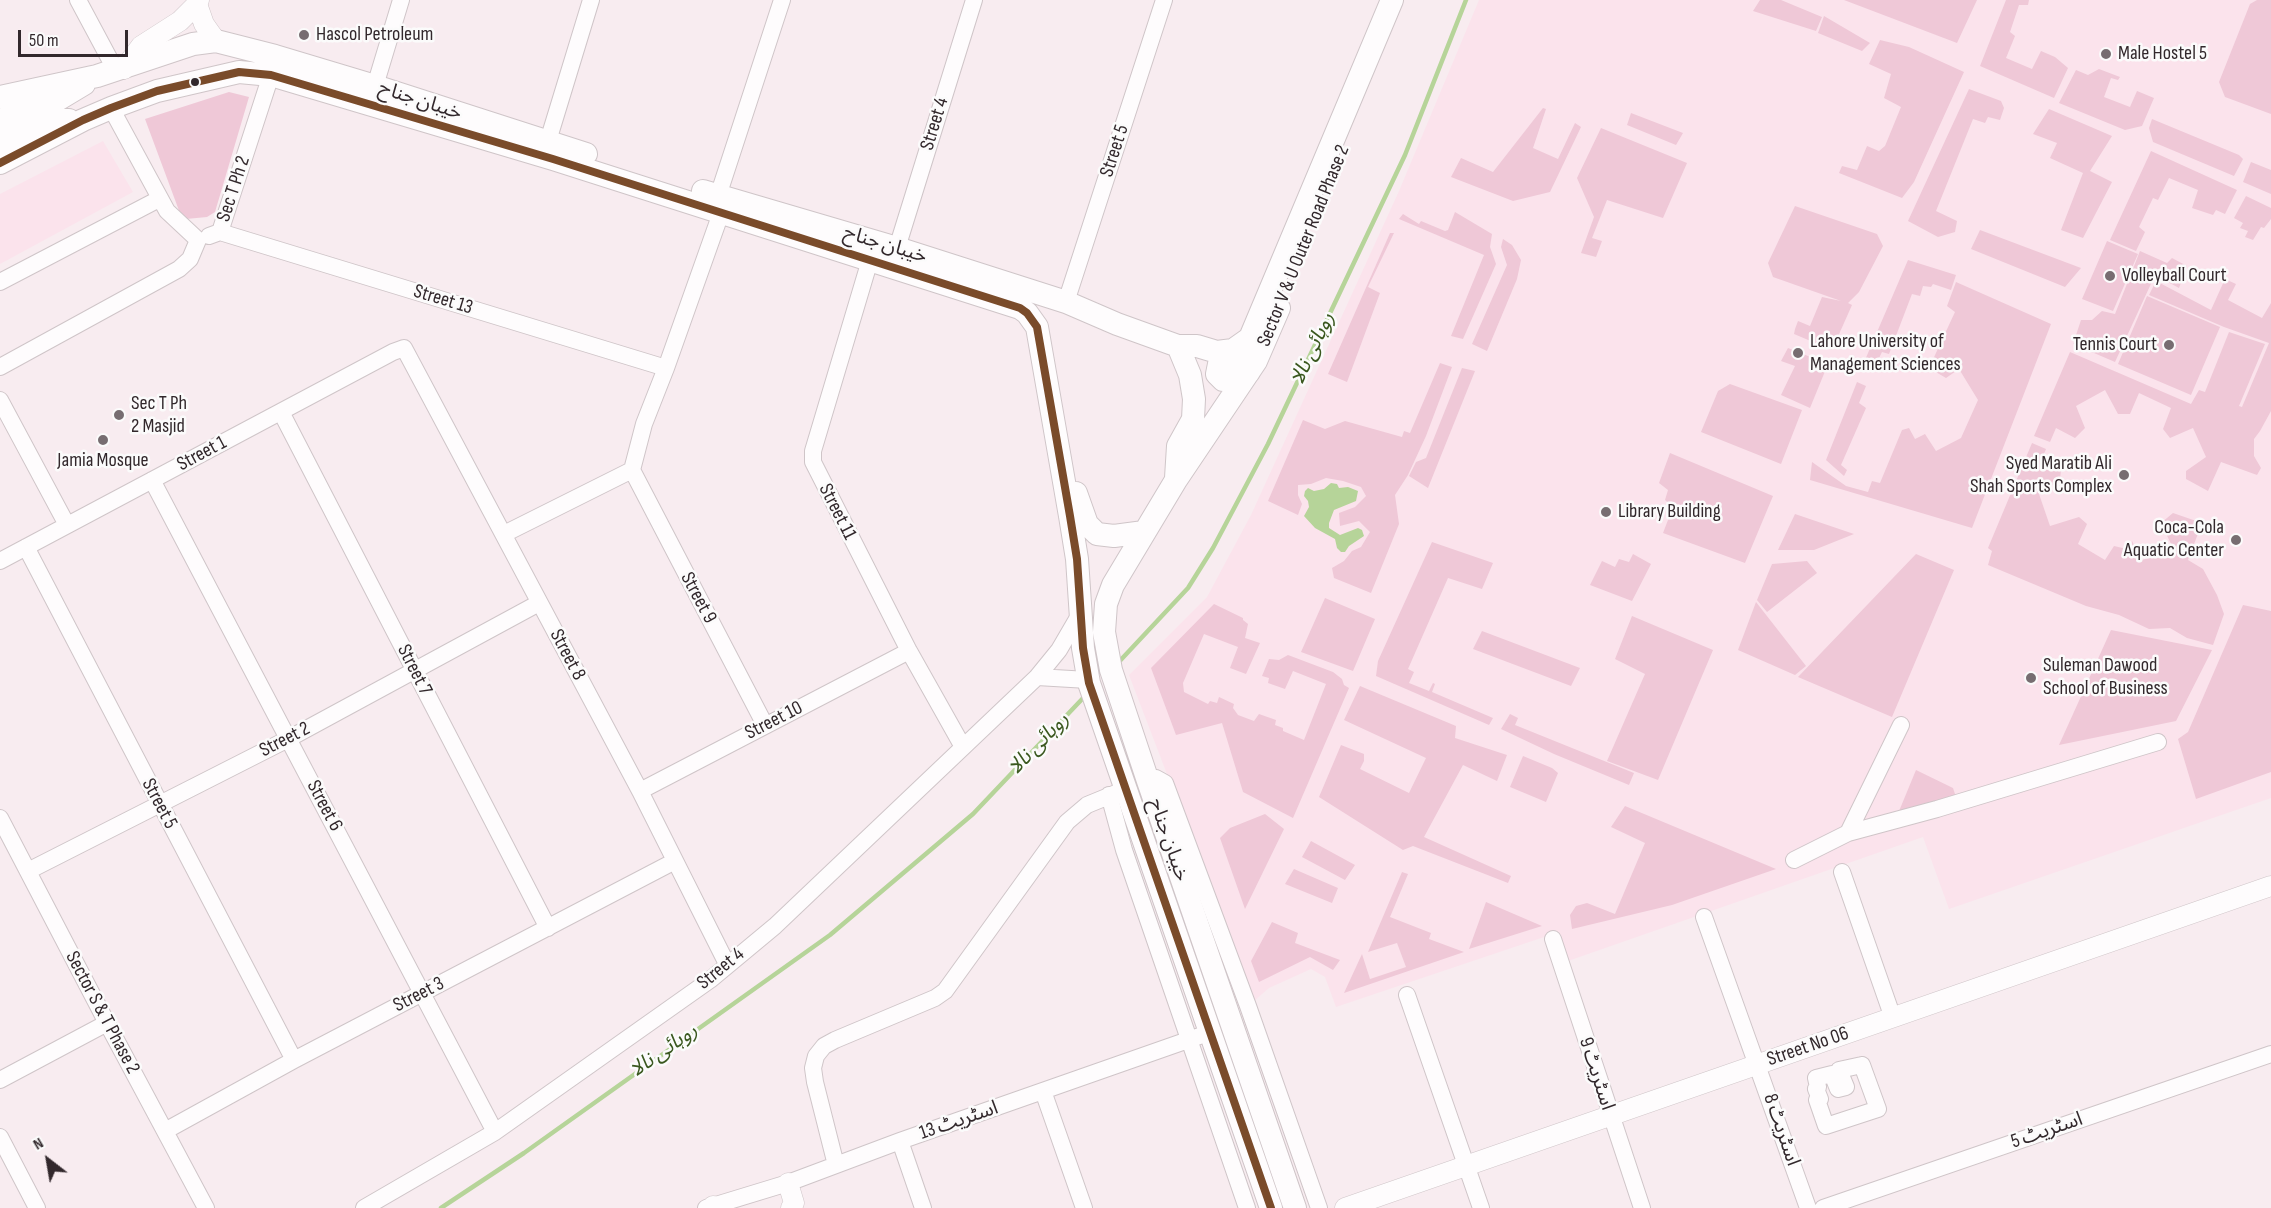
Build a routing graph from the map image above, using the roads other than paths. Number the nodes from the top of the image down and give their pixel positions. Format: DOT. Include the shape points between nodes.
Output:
graph roads {
  1 [pos="78,0"];
  2 [pos="401,0"];
  3 [pos="591,0"];
  4 [pos="782,0"];
  5 [pos="974,0"];
  6 [pos="1164,0"];
  7 [pos="1392,0"];
  8 [pos="1408,0"];
  9 [pos="198,2"];
  10 [pos="216,41"];
  11 [pos="112,72"];
  12 [pos="271,75"];
  13 [pos="375,86"];
  14 [pos="0,97"];
  15 [pos="111,108"];
  16 [pos="0,120"];
  17 [pos="83,120"];
  18 [pos="0,140"];
  19 [pos="548,141"];
  20 [pos="0,163"];
  21 [pos="159,199"];
  22 [pos="719,204"];
  23 [pos="220,232"];
  24 [pos="198,240"];
  25 [pos="897,248"];
  26 [pos="870,260"];
  27 [pos="0,282"];
  28 [pos="1066,302"];
  29 [pos="1250,338"];
  30 [pos="1178,346"];
  31 [pos="404,348"];
  32 [pos="0,367"];
  33 [pos="666,368"];
  34 [pos="1249,372"];
  35 [pos="0,400"];
  36 [pos="281,412"];
  37 [pos="1061,466"];
  38 [pos="632,470"];
  39 [pos="152,480"];
  40 [pos="1176,480"];
  41 [pos="67,525"];
  42 [pos="1144,532"];
  43 [pos="504,534"];
  44 [pos="26,547"];
  45 [pos="1,558"];
  46 [pos="539,603"];
  47 [pos="1080,614"];
  48 [pos="909,651"];
  49 [pos="415,672"];
  50 [pos="1037,677"];
  51 [pos="1088,682"];
  52 [pos="765,725"];
  53 [pos="1901,725"];
  54 [pos="288,739"];
  55 [pos="2158,742"];
  56 [pos="963,747"];
  57 [pos="1148,781"];
  58 [pos="640,791"];
  59 [pos="1117,792"];
  60 [pos="159,804"];
  61 [pos="0,818"];
  62 [pos="1848,833"];
  63 [pos="1794,860"];
  64 [pos="675,861"];
  65 [pos="28,871"];
  66 [pos="1842,872"];
  67 [pos="2271,886"];
  68 [pos="1704,917"];
  69 [pos="548,928"];
  70 [pos="1553,939"];
  71 [pos="727,964"];
  72 [pos="422,994"];
  73 [pos="1407,995"];
  74 [pos="1893,1018"];
  75 [pos="106,1023"];
  76 [pos="1200,1036"];
  77 [pos="2271,1054"];
  78 [pos="294,1060"];
  79 [pos="1758,1064"];
  80 [pos="1816,1078"];
  81 [pos="0,1080"];
  82 [pos="1043,1091"];
  83 [pos="1610,1115"];
  84 [pos="165,1131"];
  85 [pos="495,1132"];
  86 [pos="0,1137"];
  87 [pos="900,1141"];
  88 [pos="836,1165"];
  89 [pos="1466,1165"];
  90 [pos="788,1184"];
  91 [pos="710,1207"];
  92 [pos="37,1208"];
  93 [pos="206,1208"];
  94 [pos="364,1208"];
  95 [pos="791,1208"];
  96 [pos="923,1208"];
  97 [pos="1084,1208"];
  98 [pos="1247,1208"];
  99 [pos="1270,1208"];
  100 [pos="1295,1208"];
  101 [pos="1319,1208"];
  102 [pos="1345,1208"];
  103 [pos="1481,1208"];
  104 [pos="1642,1208"];
  105 [pos="1808,1208"];
  106 [pos="1823,1208"];
  1 -- 11 [label="street"];
  2 -- 13 [label="street"];
  3 -- 19 [label="street"];
  4 -- 22 [label="street"];
  5 -- 25 [label="street, Street 4"];
  6 -- 28 [label="street, Street 5"];
  7 -- 29 [label="main road"];
  8 -- 34 [label="main road, Sector V & U Outer Road Phase 2" via="1266,343"];
  9 -- 10 [label="street" via="204,24"];
  9 -- 11 [label="street" via="180,21 141,46"];
  10 -- 11 [label="main road, خیبان جناح" via="193,44"];
  10 -- 13 [label="main road, خیبان جناح"];
  11 -- 14 [label="main road, خیبان جناح"];
  11 -- 16 [label="main road" via="59,99"];
  12 -- 15 [label="main road, خیبان جناح" via="221,75"];
  12 -- 22 [label="main road, خیبان جناح"];
  12 -- 23 [label="street, Sec T Ph 2"];
  13 -- 19 [label="main road, خیبان جناح"];
  15 -- 17 [label="main road, خیبان جناح"];
  15 -- 21 [label="street, Sec T Ph 2"];
  17 -- 18 [label="main road" via="53,120"];
  17 -- 20 [label="main road, خیبان جناح"];
  19 -- 22 [label="main road, خیبان جناح"];
  21 -- 24 [label="street, Sec T Ph 2"];
  21 -- 27 [label="street"];
  22 -- 25 [label="main road, خیبان جناح"];
  22 -- 26 [label="main road, خیبان جناح"];
  22 -- 33 [label="street"];
  23 -- 24 [label="street, Sec T Ph 2"];
  23 -- 33 [label="street, Street 13"];
  24 -- 32 [label="street" via="190,259 179,269"];
  25 -- 28 [label="main road, خیبان جناح"];
  26 -- 37 [label="main road, خیبان جناح" via="1020,308 1033,320"];
  26 -- 48 [label="street, Street 11" via="813,462"];
  28 -- 30 [label="main road, خیبان جناح"];
  29 -- 30 [label="main road, خیبان جناح" via="1225,351"];
  29 -- 34 [label="main road" via="1241,352 1219,364 1216,370 1223,380"];
  30 -- 40 [label="main road" via="1190,375 1194,399 1193,419 1178,446"];
  31 -- 36 [label="street, Street 1"];
  31 -- 43 [label="street, Street 8"];
  33 -- 38 [label="street" via="644,424"];
  34 -- 40 [label="main road, Sector V & U Outer Road Phase 2"];
  35 -- 41 [label="street"];
  36 -- 39 [label="street, Street 1"];
  36 -- 49 [label="street, Street 7"];
  37 -- 42 [label="main road" via="1097,534"];
  37 -- 47 [label="main road, خیبان جناح" via="1077,559"];
  38 -- 43 [label="street"];
  38 -- 52 [label="street, Street 9"];
  39 -- 41 [label="street, Street 1"];
  39 -- 54 [label="street, Street 6"];
  40 -- 42 [label="main road, خیبان جناح"];
  41 -- 44 [label="street, Street 1"];
  42 -- 57 [label="main road, خیبان جناح" via="1113,585 1106,604 1104,632 1107,654"];
  43 -- 46 [label="street, Street 8"];
  44 -- 45 [label="street, Street 1"];
  44 -- 60 [label="street, Street 5"];
  46 -- 49 [label="street, Street 2"];
  46 -- 58 [label="street, Street 8"];
  47 -- 50 [label="street, Street 4"];
  47 -- 51 [label="main road, خیبان جناح"];
  48 -- 52 [label="street, Street 10"];
  48 -- 56 [label="street, Street 11"];
  49 -- 54 [label="street, Street 2"];
  49 -- 69 [label="street, Street 7"];
  50 -- 51 [label="street"];
  50 -- 56 [label="street, Street 4"];
  51 -- 59 [label="main road, خیبان جناح"];
  52 -- 58 [label="street, Street 10"];
  53 -- 62 [label="street"];
  54 -- 60 [label="street, Street 2"];
  54 -- 72 [label="street, Street 6"];
  55 -- 62 [label="street"];
  56 -- 71 [label="street, Street 4" via="775,926"];
  57 -- 100 [label="main road, خیبان جناح"];
  57 -- 101 [label="street" via="1156,778 1165,783"];
  58 -- 64 [label="street, Street 8"];
  59 -- 76 [label="main road, خیبان جناح"];
  59 -- 88 [label="street" via="1087,805 1067,822 945,991 835,1040 816,1056 815,1082"];
  60 -- 65 [label="street, Street 2"];
  60 -- 78 [label="street, Street 5"];
  61 -- 65 [label="street, Sector S & T Phase 2"];
  62 -- 63 [label="street"];
  64 -- 69 [label="street, Street 3"];
  64 -- 71 [label="street, Street 8"];
  65 -- 75 [label="street, Sector S & T Phase 2"];
  66 -- 74 [label="street"];
  67 -- 74 [label="street, Street No 06"];
  68 -- 79 [label="street, اسٹریٹ 8"];
  69 -- 72 [label="street, Street 3"];
  70 -- 83 [label="street, اسٹریٹ 9"];
  71 -- 85 [label="street, Street 4"];
  72 -- 78 [label="street, Street 3"];
  72 -- 85 [label="street, Street 6"];
  73 -- 89 [label="street"];
  74 -- 79 [label="street, Street No 06"];
  75 -- 81 [label="street"];
  75 -- 84 [label="street, Sector S & T Phase 2"];
  76 -- 82 [label="street, اسٹریٹ 13"];
  76 -- 98 [label="street"];
  76 -- 99 [label="main road, خیبان جناح"];
  77 -- 106 [label="street, اسٹریٹ 5"];
  78 -- 84 [label="street, Street 3"];
  79 -- 83 [label="street, Street No 06"];
  79 -- 105 [label="street, اسٹریٹ 8"];
  80 -- 80 [label="street" via="1832,1074 1838,1089 1846,1087 1839,1070 1862,1065 1878,1109 1826,1126 1816,1100 1820,1099"];
  82 -- 87 [label="street, اسٹریٹ 13"];
  82 -- 97 [label="street"];
  83 -- 89 [label="street, Street No 06"];
  83 -- 104 [label="street, اسٹریٹ 9"];
  84 -- 93 [label="street, Sector S & T Phase 2"];
  85 -- 94 [label="street, Street 4"];
  86 -- 92 [label="street"];
  87 -- 88 [label="street, اسٹریٹ 13"];
  87 -- 96 [label="street"];
  88 -- 90 [label="street, اسٹریٹ 13"];
  89 -- 102 [label="street, Street No 06"];
  89 -- 103 [label="street"];
  90 -- 91 [label="street, اسٹریٹ 13"];
  90 -- 95 [label="street" via="794,1203"];
}
